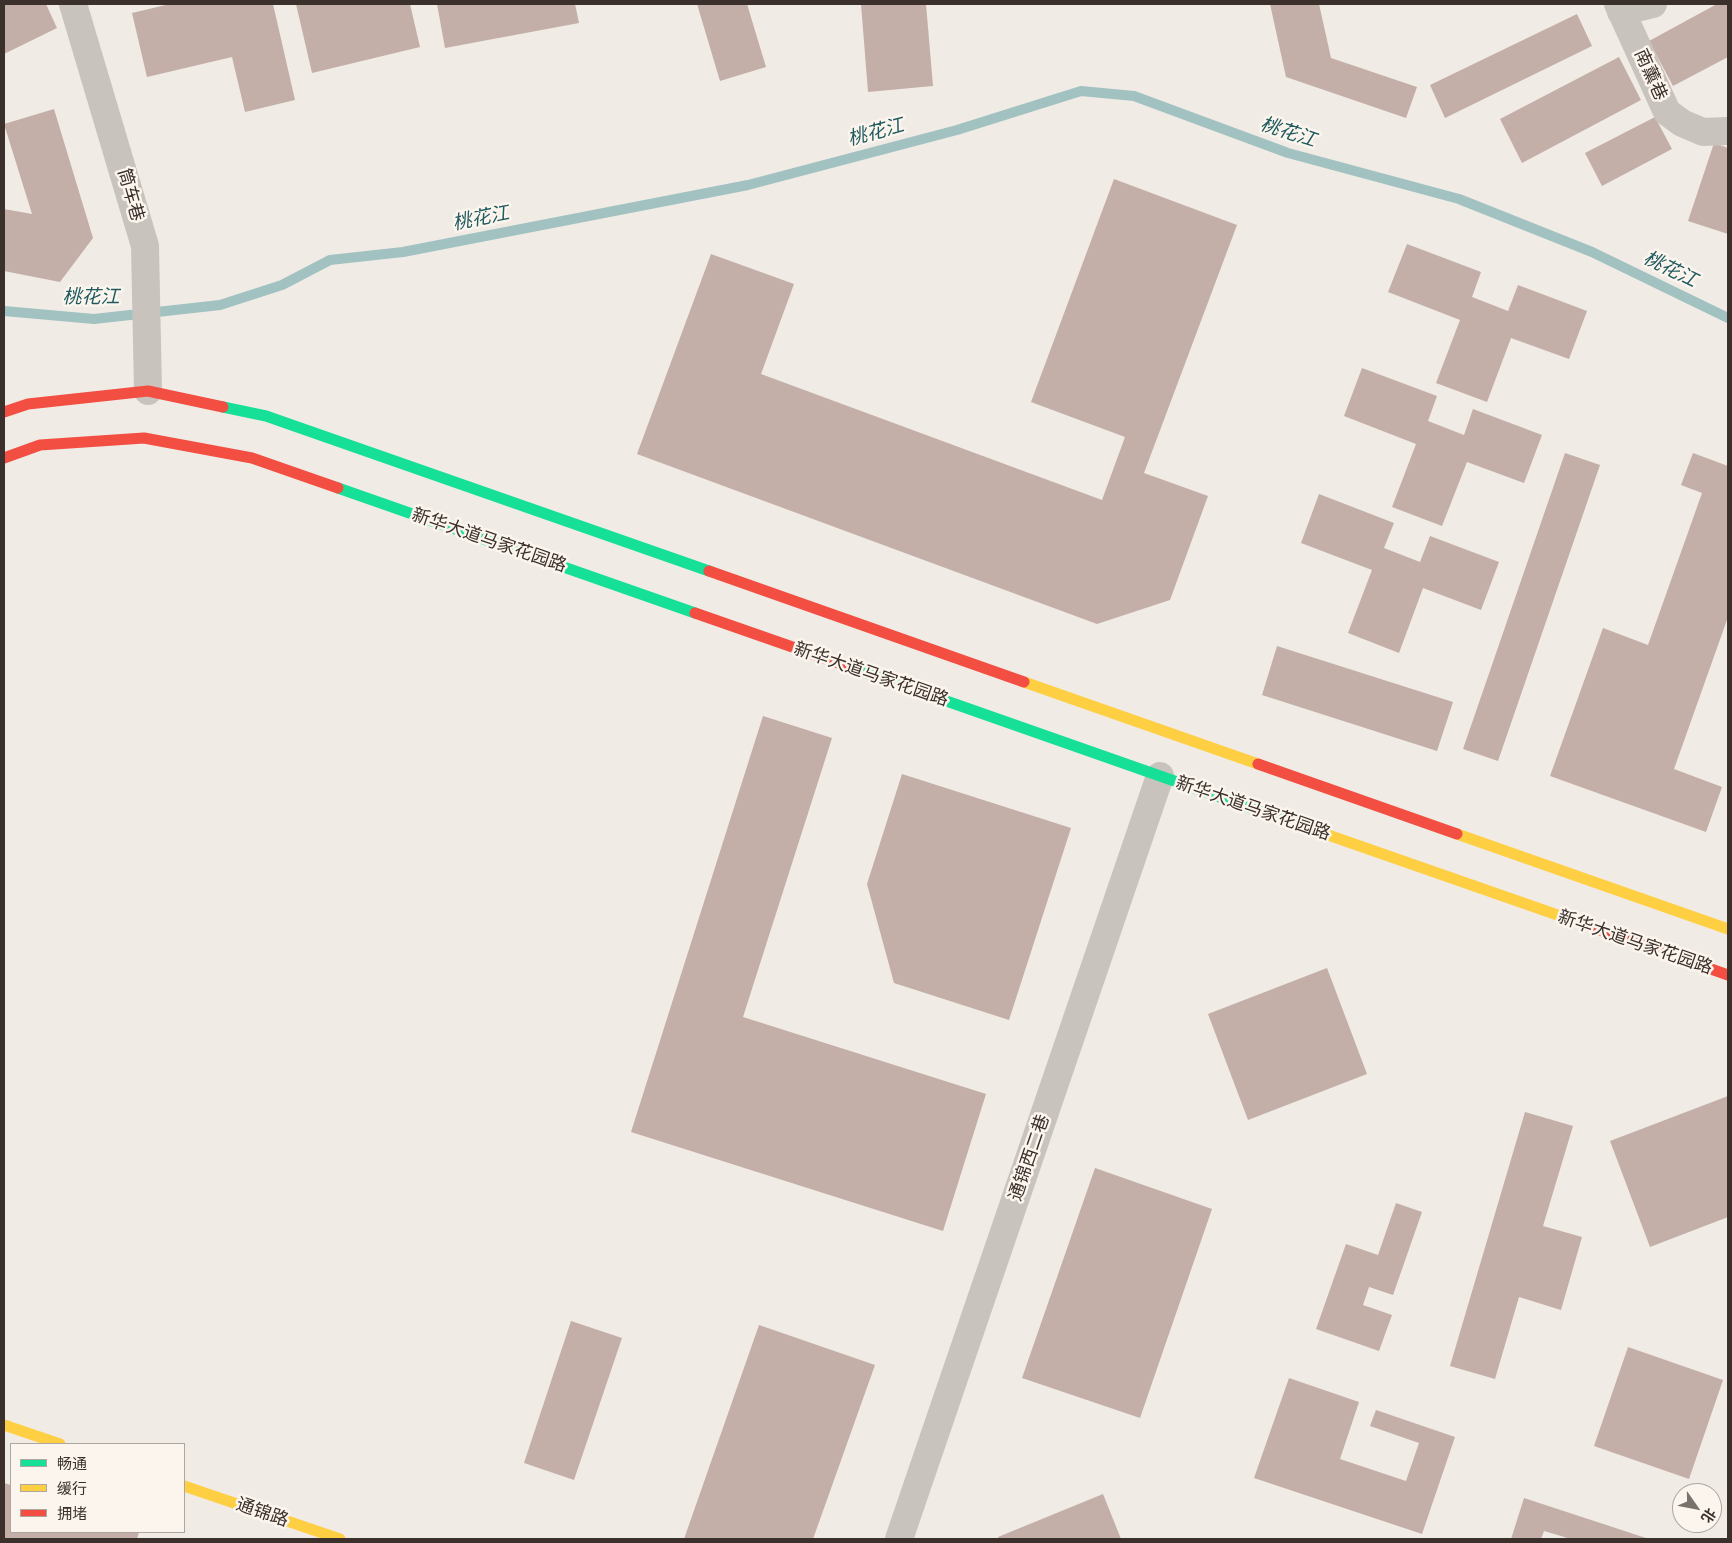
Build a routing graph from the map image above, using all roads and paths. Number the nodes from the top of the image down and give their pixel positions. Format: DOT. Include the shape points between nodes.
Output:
graph roads {
  1 [pos="73,4"];
  2 [pos="1653,4"];
  3 [pos="1619,8"];
  4 [pos="1728,131"];
  5 [pos="148,392"];
  6 [pos="4,412"];
  7 [pos="4,458"];
  8 [pos="1160,776"];
  9 [pos="1728,929"];
  10 [pos="1728,975"];
  11 [pos="4,1425"];
  12 [pos="57,1443"];
  13 [pos="185,1486"];
  14 [pos="340,1539"];
  15 [pos="899,1539"];
  1 -- 5 [label="street, 筒车巷" via="145,246"];
  2 -- 3 [label="street"];
  3 -- 4 [label="street, 南薰巷" via="1666,112 1703,132"];
  5 -- 6 [label="main road" via="28,404"];
  5 -- 9 [label="main road" via="266,416"];
  7 -- 8 [label="main road, 新华大道马家花园路" via="40,445 144,438 252,458"];
  8 -- 10 [label="main road, 新华大道马家花园路"];
  8 -- 15 [label="street, 通锦西二巷"];
  11 -- 12 [label="main road"];
  13 -- 14 [label="main road, 通锦路"];
}
